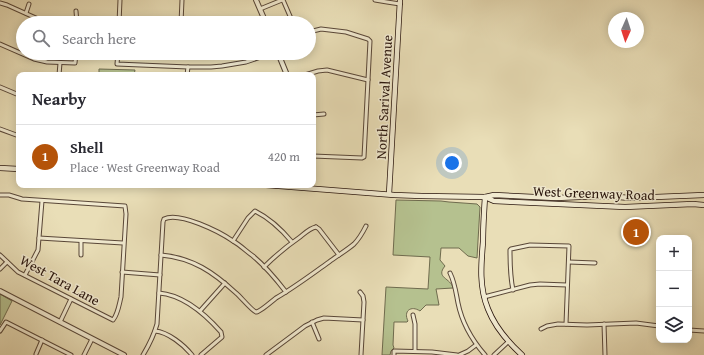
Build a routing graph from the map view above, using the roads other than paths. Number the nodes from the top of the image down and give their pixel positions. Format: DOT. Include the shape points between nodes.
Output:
graph roads {
  1 [pos="120,0"];
  2 [pos="182,0"];
  3 [pos="256,0"];
  4 [pos="282,0"];
  5 [pos="375,0"];
  6 [pos="400,2"];
  7 [pos="0,3"];
  8 [pos="29,4"];
  9 [pos="260,9"];
  10 [pos="76,11"];
  11 [pos="26,13"];
  12 [pos="33,16"];
  13 [pos="76,16"];
  14 [pos="119,16"];
  15 [pos="181,16"];
  16 [pos="263,16"];
  17 [pos="290,16"];
  18 [pos="316,30"];
  19 [pos="0,44"];
  20 [pos="16,51"];
  21 [pos="38,60"];
  22 [pos="75,60"];
  23 [pos="117,60"];
  24 [pos="254,60"];
  25 [pos="281,60"];
  26 [pos="60,63"];
  27 [pos="188,67"];
  28 [pos="59,72"];
  29 [pos="187,72"];
  30 [pos="286,72"];
  31 [pos="315,72"];
  32 [pos="368,80"];
  33 [pos="0,87"];
  34 [pos="16,94"];
  35 [pos="324,114"];
  36 [pos="316,115"];
  37 [pos="0,129"];
  38 [pos="16,135"];
  39 [pos="316,156"];
  40 [pos="0,168"];
  41 [pos="16,169"];
  42 [pos="316,188"];
  43 [pos="389,194"];
  44 [pos="0,195"];
  45 [pos="704,195"];
  46 [pos="485,197"];
  47 [pos="42,201"];
  48 [pos="704,205"];
  49 [pos="366,226"];
  50 [pos="39,238"];
  51 [pos="81,241"];
  52 [pos="233,241"];
  53 [pos="292,242"];
  54 [pos="123,243"];
  55 [pos="0,255"];
  56 [pos="81,255"];
  57 [pos="161,255"];
  58 [pos="339,255"];
  59 [pos="7,262"];
  60 [pos="569,262"];
  61 [pos="595,262"];
  62 [pos="264,267"];
  63 [pos="0,269"];
  64 [pos="122,272"];
  65 [pos="450,273"];
  66 [pos="25,275"];
  67 [pos="160,275"];
  68 [pos="225,282"];
  69 [pos="567,285"];
  70 [pos="513,290"];
  71 [pos="0,291"];
  72 [pos="286,292"];
  73 [pos="360,292"];
  74 [pos="159,293"];
  75 [pos="484,297"];
  76 [pos="71,299"];
  77 [pos="200,311"];
  78 [pos="413,315"];
  79 [pos="363,320"];
  80 [pos="60,322"];
  81 [pos="312,322"];
  82 [pos="566,324"];
  83 [pos="604,324"];
  84 [pos="656,326"];
  85 [pos="541,330"];
  86 [pos="692,330"];
  87 [pos="156,331"];
  88 [pos="704,331"];
  89 [pos="0,332"];
  90 [pos="92,339"];
  91 [pos="319,339"];
  92 [pos="42,340"];
  93 [pos="508,342"];
  94 [pos="476,345"];
  95 [pos="415,351"];
  96 [pos="36,354"];
  97 [pos="71,355"];
  98 [pos="84,355"];
  99 [pos="124,355"];
  100 [pos="144,355"];
  101 [pos="192,355"];
  102 [pos="200,355"];
  103 [pos="266,355"];
  104 [pos="361,355"];
  105 [pos="394,355"];
  106 [pos="458,355"];
  107 [pos="485,355"];
  108 [pos="494,355"];
  109 [pos="522,355"];
  110 [pos="604,355"];
  1 -- 14 [label="street"];
  2 -- 15 [label="street"];
  3 -- 9 [label="street"];
  4 -- 9 [label="street"];
  4 -- 17 [label="street"];
  5 -- 6 [label="street"];
  6 -- 43 [label="main road, North Sarival Avenue"];
  7 -- 11 [label="street"];
  8 -- 11 [label="street"];
  9 -- 16 [label="street"];
  10 -- 13 [label="street"];
  11 -- 12 [label="street"];
  18 -- 32 [label="street" via="346,32 368,39"];
  19 -- 20 [label="street"];
  21 -- 26 [label="street"];
  22 -- 26 [label="street" via="75,63"];
  23 -- 27 [label="street" via="117,64"];
  24 -- 27 [label="street" via="211,67"];
  25 -- 30 [label="street"];
  26 -- 28 [label="street"];
  27 -- 29 [label="street"];
  31 -- 32 [label="street" via="327,70"];
  32 -- 39 [label="street" via="364,157"];
  33 -- 34 [label="street"];
  35 -- 36 [label="street"];
  37 -- 38 [label="street"];
  40 -- 41 [label="main road"];
  42 -- 43 [label="main road, West Greenway Road"];
  43 -- 46 [label="main road, West Greenway Road"];
  44 -- 47 [label="street"];
  45 -- 46 [label="main road, West Greenway Road" via="631,198 494,195"];
  46 -- 48 [label="main road, West Greenway Road" via="494,201 625,207"];
  46 -- 75 [label="main road" via="481,270"];
  47 -- 50 [label="street"];
  47 -- 54 [label="street" via="125,206"];
  49 -- 58 [label="street" via="355,242"];
  50 -- 51 [label="street"];
  50 -- 66 [label="street" via="38,250"];
  51 -- 54 [label="street"];
  51 -- 56 [label="street"];
  52 -- 53 [label="street" via="255,210"];
  52 -- 57 [label="street" via="196,222 168,217 164,218 163,222"];
  52 -- 62 [label="street" via="254,256"];
  53 -- 58 [label="street" via="316,225"];
  53 -- 62 [label="street"];
  54 -- 64 [label="street"];
  55 -- 59 [label="street, West Tara Lane"];
  57 -- 67 [label="street"];
  57 -- 68 [label="street" via="201,266"];
  58 -- 72 [label="street"];
  59 -- 63 [label="street"];
  59 -- 66 [label="street, West Tara Lane"];
  60 -- 61 [label="street"];
  60 -- 69 [label="street"];
  60 -- 70 [label="street" via="569,246 530,245 511,249 510,280"];
  62 -- 72 [label="street"];
  64 -- 67 [label="street"];
  64 -- 76 [label="street, West Tara Lane" via="119,308 113,320"];
  65 -- 94 [label="street" via="462,318"];
  66 -- 76 [label="street, West Tara Lane"];
  67 -- 74 [label="street"];
  68 -- 72 [label="street" via="256,312"];
  68 -- 77 [label="street"];
  69 -- 70 [label="street" via="540,284"];
  69 -- 82 [label="street"];
  70 -- 75 [label="street"];
  71 -- 80 [label="street"];
  73 -- 79 [label="street" via="364,299"];
  74 -- 77 [label="street" via="184,301"];
  74 -- 87 [label="street"];
  75 -- 93 [label="main road" via="495,324"];
  76 -- 80 [label="street"];
  77 -- 102 [label="street" via="222,332 222,337"];
  78 -- 95 [label="street" via="416,324"];
  79 -- 81 [label="street" via="324,318"];
  79 -- 104 [label="street"];
  80 -- 90 [label="street"];
  81 -- 91 [label="street"];
  81 -- 103 [label="street"];
  82 -- 83 [label="street"];
  82 -- 85 [label="street" via="547,326"];
  83 -- 84 [label="street"];
  83 -- 110 [label="street"];
  86 -- 88 [label="street"];
  87 -- 100 [label="street"];
  87 -- 101 [label="street" via="171,337"];
  89 -- 92 [label="street" via="6,322"];
  90 -- 98 [label="street"];
  90 -- 99 [label="street"];
  92 -- 96 [label="street"];
  92 -- 97 [label="street"];
  93 -- 108 [label="street"];
  93 -- 109 [label="main road"];
  94 -- 106 [label="street"];
  94 -- 107 [label="street"];
  95 -- 105 [label="street" via="394,351"];
  95 -- 106 [label="street"];
}
